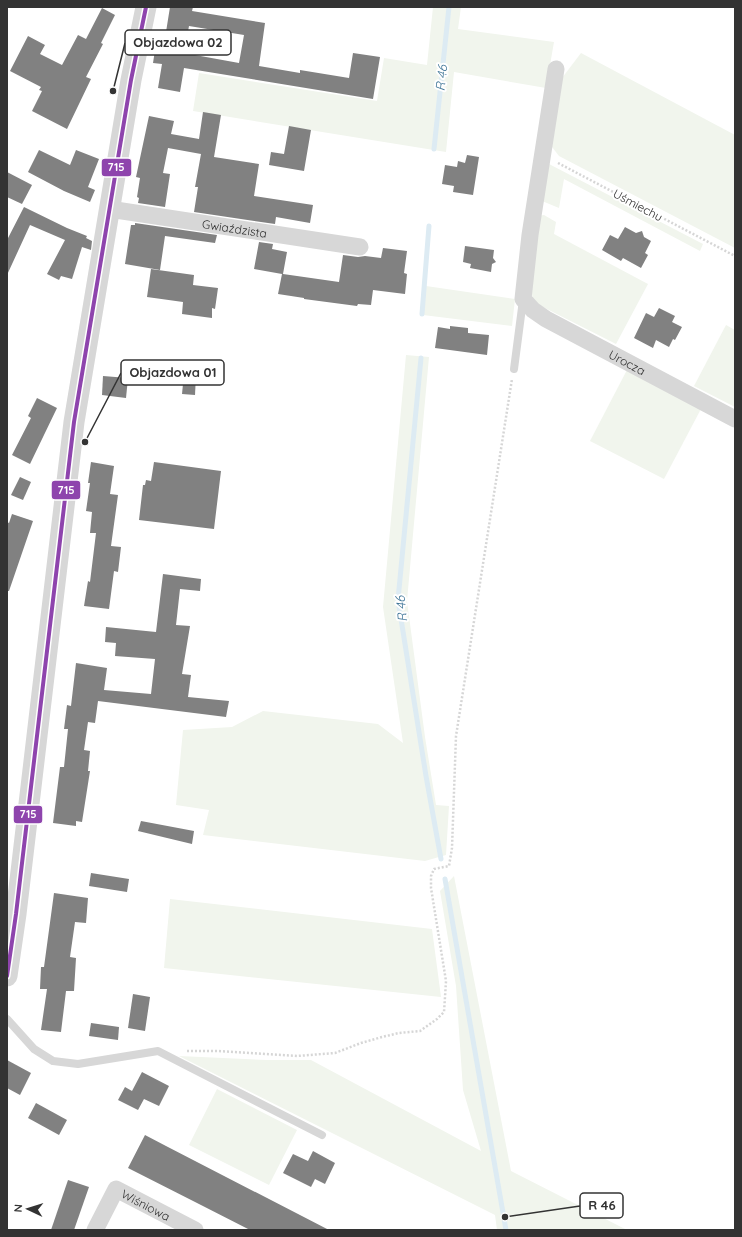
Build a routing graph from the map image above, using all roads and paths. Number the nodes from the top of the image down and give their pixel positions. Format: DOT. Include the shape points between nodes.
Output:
graph roads {
  1 [pos="146,7"];
  2 [pos="556,69"];
  3 [pos="542,154"];
  4 [pos="109,209"];
  5 [pos="360,247"];
  6 [pos="735,256"];
  7 [pos="523,299"];
  8 [pos="514,369"];
  9 [pos="735,419"];
  10 [pos="12,912"];
  11 [pos="7,976"];
  12 [pos="7,1020"];
  13 [pos="158,1051"];
  14 [pos="322,1135"];
  15 [pos="96,1230"];
  16 [pos="195,1230"];
  1 -- 4 [label="street"];
  2 -- 3 [label="street"];
  3 -- 6 [label="path, Uśmiechu"];
  3 -- 7 [label="street"];
  4 -- 5 [label="street, Gwiaździsta"];
  4 -- 10 [label="street" via="74,422"];
  7 -- 8 [label="lane"];
  7 -- 9 [label="street, Urocza" via="546,319"];
  8 -- 13 [label="path" via="456,736 452,848 449,866 434,868 431,876 446,981 444,1012 420,1031 382,1037 335,1053 297,1056 220,1051"];
  10 -- 11 [label="street"];
  12 -- 13 [label="lane" via="34,1050 53,1061 78,1064"];
  13 -- 14 [label="lane"];
  15 -- 16 [label="street, Wiśniowa" via="116,1189"];
}
